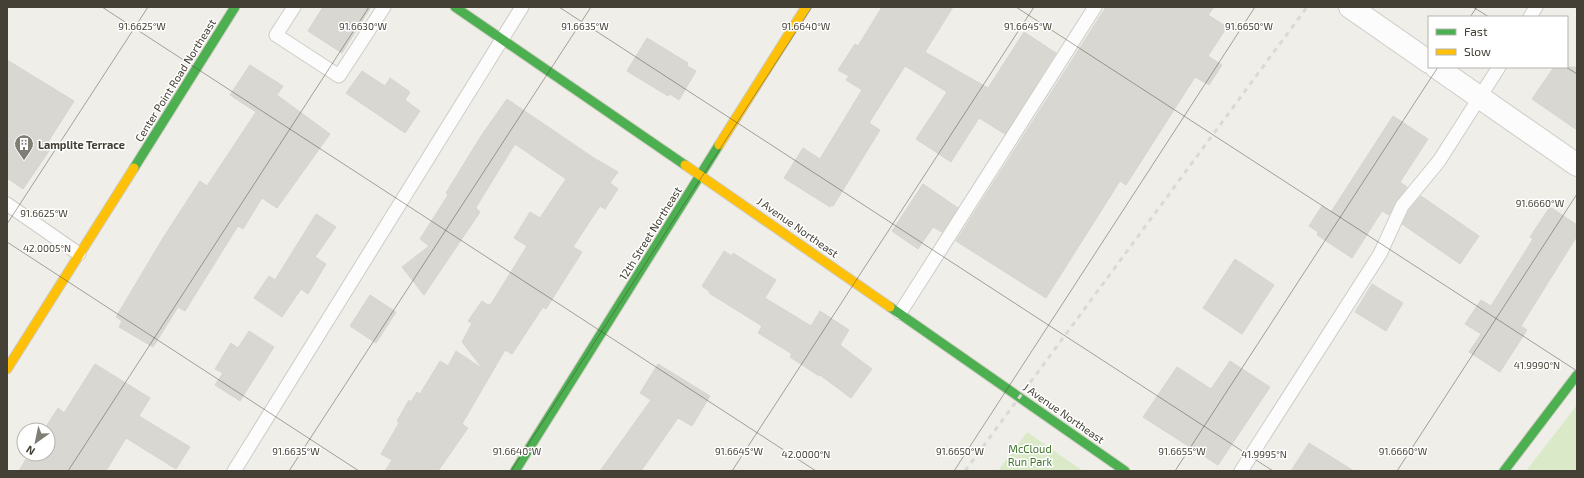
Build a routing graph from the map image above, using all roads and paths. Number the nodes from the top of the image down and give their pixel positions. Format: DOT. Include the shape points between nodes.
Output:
graph roads {
  1 [pos="235,7"];
  2 [pos="294,7"];
  3 [pos="384,7"];
  4 [pos="455,7"];
  5 [pos="522,7"];
  6 [pos="806,7"];
  7 [pos="1095,7"];
  8 [pos="1350,7"];
  9 [pos="1536,7"];
  10 [pos="1531,16"];
  11 [pos="502,39"];
  12 [pos="1428,61"];
  13 [pos="1437,68"];
  14 [pos="1498,68"];
  15 [pos="1480,98"];
  16 [pos="1577,166"];
  17 [pos="701,175"];
  18 [pos="7,204"];
  19 [pos="79,254"];
  20 [pos="900,313"];
  21 [pos="7,369"];
  22 [pos="1577,376"];
  23 [pos="234,471"];
  24 [pos="515,471"];
  25 [pos="1125,471"];
  26 [pos="1241,471"];
  27 [pos="1504,471"];
  1 -- 19 [label="street, Center Point Road Northeast"];
  2 -- 3 [label="lane" via="276,35 339,76"];
  4 -- 11 [label="street, J Avenue Northeast"];
  5 -- 11 [label="lane"];
  6 -- 17 [label="street, 12th Street Northeast"];
  7 -- 20 [label="lane"];
  8 -- 12 [label="street"];
  9 -- 10 [label="lane"];
  11 -- 17 [label="street, J Avenue Northeast"];
  11 -- 23 [label="lane"];
  13 -- 15 [label="street"];
  14 -- 15 [label="lane"];
  15 -- 16 [label="street"];
  15 -- 26 [label="lane" via="1439,161 1402,206 1380,254"];
  17 -- 20 [label="street, J Avenue Northeast"];
  17 -- 24 [label="street, 12th Street Northeast"];
  18 -- 19 [label="lane"];
  19 -- 21 [label="street, Center Point Road Northeast"];
  20 -- 25 [label="street, J Avenue Northeast"];
  22 -- 27 [label="street"];
}
